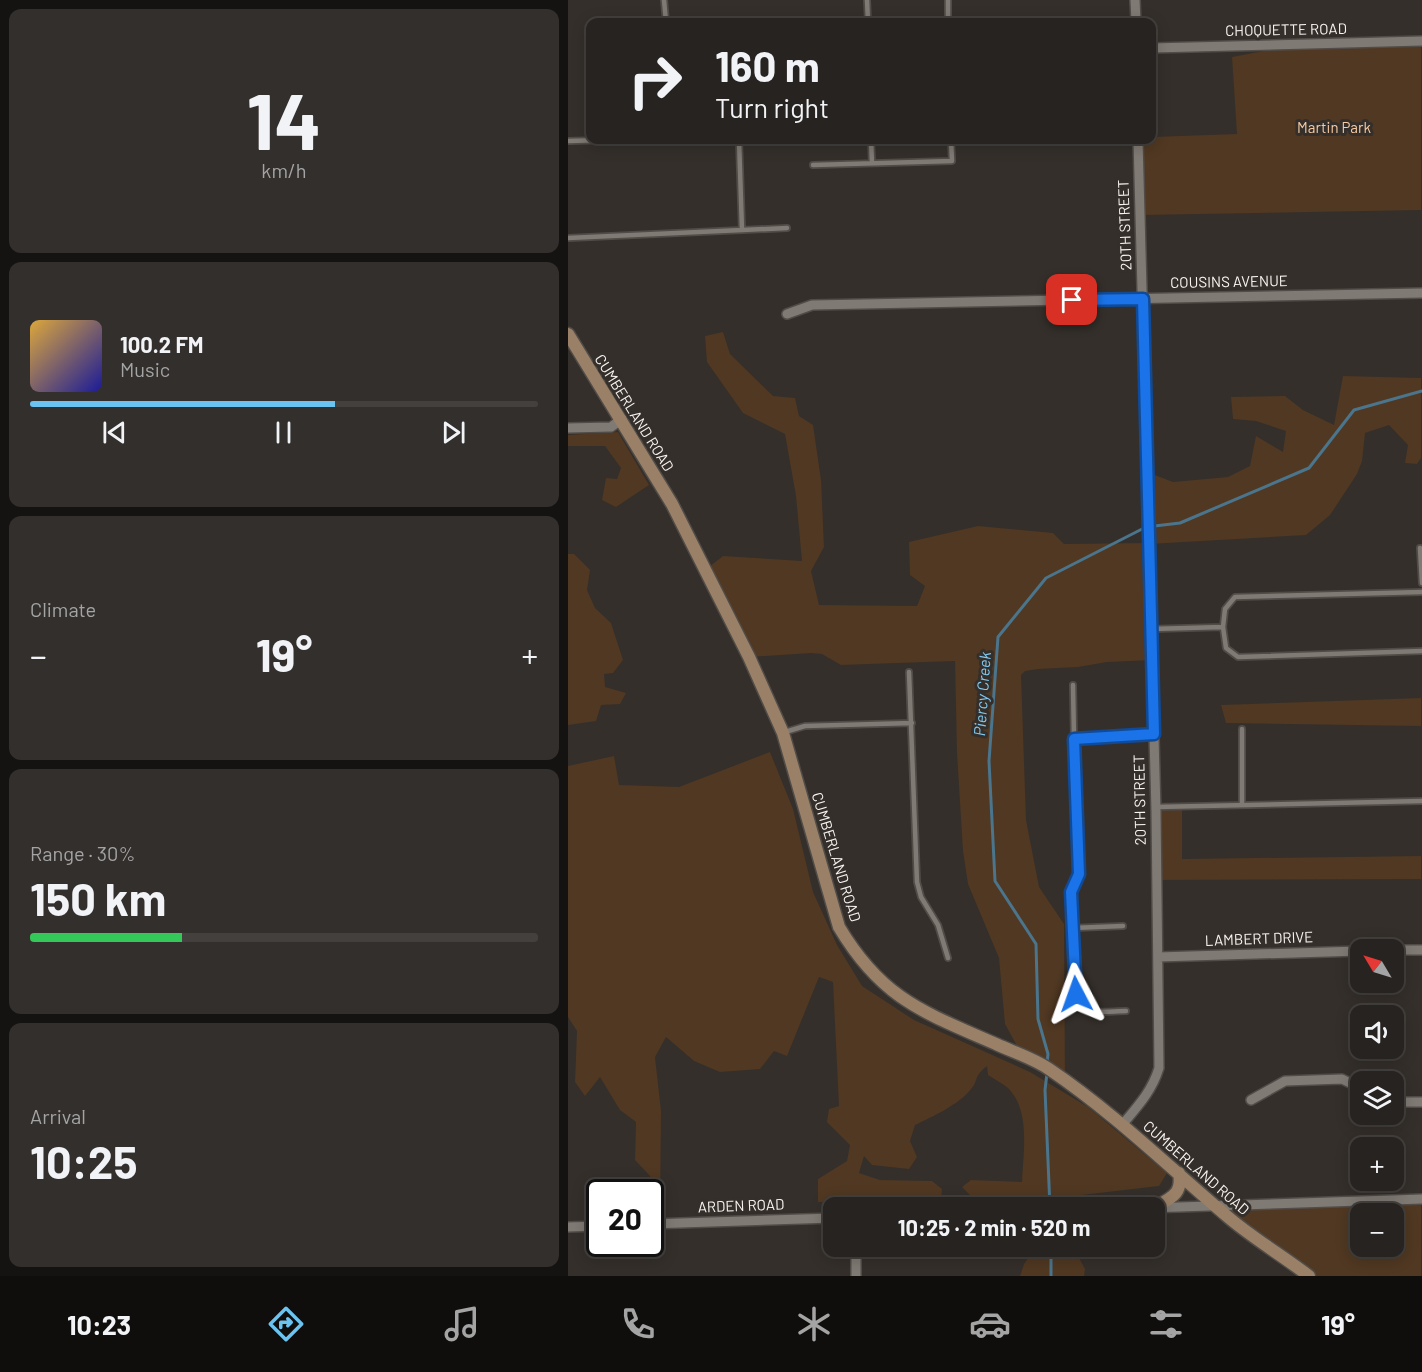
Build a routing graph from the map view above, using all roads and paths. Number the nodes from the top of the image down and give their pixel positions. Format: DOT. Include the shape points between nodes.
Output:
graph roads {
  1 [pos="664,0"];
  2 [pos="867,0"];
  3 [pos="948,0"];
  4 [pos="1135,0"];
  5 [pos="666,18"];
  6 [pos="868,18"];
  7 [pos="948,18"];
  8 [pos="1136,18"];
  9 [pos="1422,41"];
  10 [pos="1156,48"];
  11 [pos="586,140"];
  12 [pos="568,141"];
  13 [pos="739,144"];
  14 [pos="871,144"];
  15 [pos="951,144"];
  16 [pos="1138,144"];
  17 [pos="872,163"];
  18 [pos="813,165"];
  19 [pos="787,228"];
  20 [pos="742,230"];
  21 [pos="568,238"];
  22 [pos="1422,293"];
  23 [pos="1143,299"];
  24 [pos="787,314"];
  25 [pos="568,334"];
  26 [pos="622,419"];
  27 [pos="568,428"];
  28 [pos="1420,548"];
  29 [pos="1422,583"];
  30 [pos="1422,592"];
  31 [pos="1223,627"];
  32 [pos="1151,629"];
  33 [pos="1422,651"];
  34 [pos="909,672"];
  35 [pos="1073,685"];
  36 [pos="912,723"];
  37 [pos="1242,729"];
  38 [pos="783,733"];
  39 [pos="1154,734"];
  40 [pos="1074,739"];
  41 [pos="1422,801"];
  42 [pos="1242,805"];
  43 [pos="1156,807"];
  44 [pos="1123,926"];
  45 [pos="1072,928"];
  46 [pos="1404,950"];
  47 [pos="1422,950"];
  48 [pos="1350,951"];
  49 [pos="1158,957"];
  50 [pos="948,958"];
  51 [pos="1126,1011"];
  52 [pos="1350,1083"];
  53 [pos="1251,1100"];
  54 [pos="1404,1102"];
  55 [pos="1422,1102"];
  56 [pos="1122,1125"];
  57 [pos="1179,1173"];
  58 [pos="1422,1199"];
  59 [pos="1165,1201"];
  60 [pos="1216,1205"];
  61 [pos="1165,1207"];
  62 [pos="823,1218"];
  63 [pos="664,1224"];
  64 [pos="586,1226"];
  65 [pos="568,1227"];
  66 [pos="856,1257"];
  67 [pos="856,1276"];
  68 [pos="1309,1276"];
  1 -- 5 [label="lane"];
  2 -- 6 [label="lane"];
  3 -- 7 [label="lane"];
  4 -- 8 [label="street"];
  9 -- 10 [label="street, CHOQUETTE ROAD"];
  11 -- 12 [label="lane"];
  13 -- 20 [label="lane"];
  14 -- 17 [label="lane"];
  15 -- 17 [label="lane" via="952,161"];
  16 -- 23 [label="street, 20TH STREET"];
  17 -- 18 [label="lane"];
  19 -- 20 [label="lane"];
  20 -- 21 [label="lane"];
  22 -- 23 [label="street, COUSINS AVENUE"];
  23 -- 24 [label="street, COUSINS AVENUE" via="812,305"];
  23 -- 32 [label="street, 20TH STREET"];
  25 -- 26 [label="street, CUMBERLAND ROAD"];
  26 -- 27 [label="street" via="611,427"];
  26 -- 38 [label="street, CUMBERLAND ROAD" via="672,504"];
  28 -- 29 [label="lane"];
  30 -- 31 [label="lane" via="1235,597 1225,609"];
  31 -- 32 [label="lane"];
  31 -- 33 [label="lane" via="1226,648 1238,657"];
  32 -- 39 [label="street, 20TH STREET"];
  34 -- 36 [label="lane"];
  35 -- 40 [label="lane"];
  36 -- 38 [label="lane" via="805,726"];
  36 -- 50 [label="lane" via="917,882 938,925"];
  37 -- 42 [label="lane"];
  38 -- 56 [label="street, CUMBERLAND ROAD" via="839,927 855,954 900,998 924,1013 1047,1068"];
  39 -- 40 [label="lane"];
  39 -- 43 [label="street, 20TH STREET"];
  40 -- 45 [label="lane" via="1079,874 1071,892"];
  41 -- 42 [label="lane"];
  42 -- 43 [label="lane"];
  43 -- 49 [label="street, 20TH STREET"];
  44 -- 45 [label="lane"];
  45 -- 51 [label="lane" via="1079,1003 1092,1012"];
  46 -- 47 [label="street"];
  48 -- 49 [label="street, LAMBERT DRIVE"];
  49 -- 56 [label="street, 20TH STREET" via="1159,1068 1147,1096"];
  52 -- 53 [label="street" via="1342,1079 1285,1081"];
  54 -- 55 [label="street"];
  56 -- 57 [label="street, CUMBERLAND ROAD"];
  57 -- 59 [label="street" via="1177,1193"];
  57 -- 60 [label="street, CUMBERLAND ROAD"];
  58 -- 60 [label="street"];
  60 -- 61 [label="street"];
  60 -- 68 [label="street, CUMBERLAND ROAD"];
  62 -- 63 [label="street, ARDEN ROAD"];
  64 -- 65 [label="street"];
  66 -- 67 [label="street"];
}
